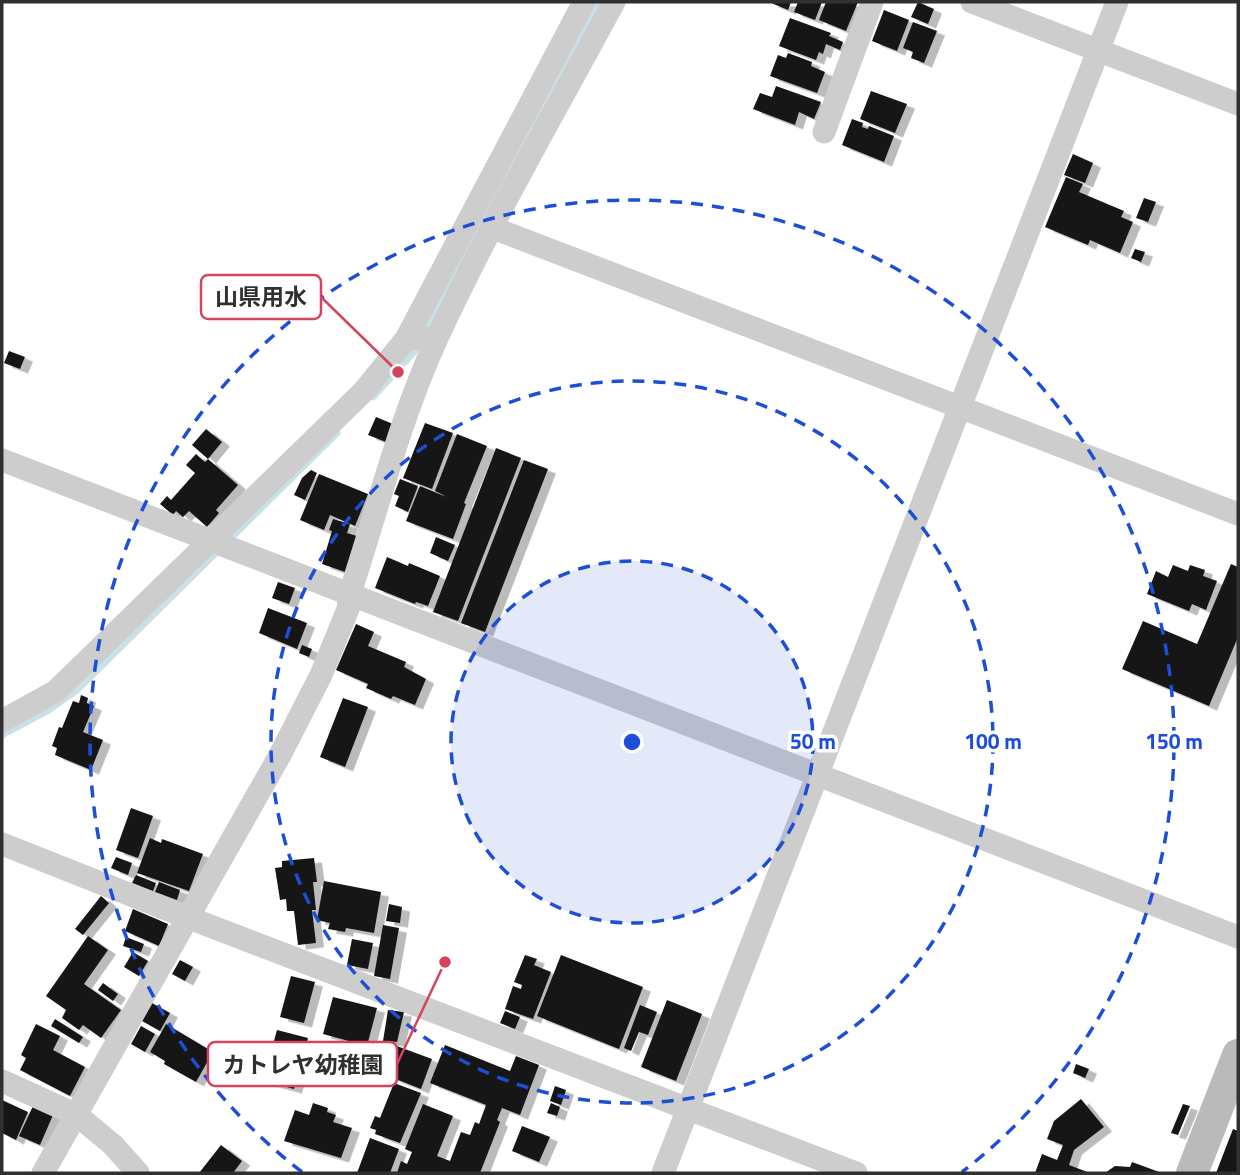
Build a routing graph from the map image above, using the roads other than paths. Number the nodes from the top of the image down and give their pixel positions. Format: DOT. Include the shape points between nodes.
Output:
graph roads {
  1 [pos="584,2"];
  2 [pos="614,2"];
  3 [pos="872,2"];
  4 [pos="972,2"];
  5 [pos="1117,2"];
  6 [pos="1099,50"];
  7 [pos="1238,104"];
  8 [pos="824,132"];
  9 [pos="493,228"];
  10 [pos="437,338"];
  11 [pos="406,339"];
  12 [pos="962,406"];
  13 [pos="2,460"];
  14 [pos="1238,514"];
  15 [pos="208,541"];
  16 [pos="350,593"];
  17 [pos="2,721"];
  18 [pos="816,774"];
  19 [pos="2,844"];
  20 [pos="188,918"];
  21 [pos="1238,937"];
  22 [pos="1238,1055"];
  23 [pos="2,1081"];
  24 [pos="688,1108"];
  25 [pos="77,1115"];
  26 [pos="43,1173"];
  27 [pos="138,1173"];
  28 [pos="663,1173"];
  29 [pos="856,1173"];
  30 [pos="1192,1173"];
  1 -- 11 [label="street"];
  2 -- 9 [label="street"];
  3 -- 8 [label="street"];
  4 -- 6 [label="street"];
  5 -- 6 [label="street"];
  6 -- 7 [label="street"];
  6 -- 12 [label="street"];
  9 -- 10 [label="street"];
  9 -- 12 [label="street"];
  10 -- 11 [label="street"];
  10 -- 16 [label="street" via="406,418"];
  11 -- 15 [label="street" via="365,391"];
  12 -- 14 [label="street"];
  12 -- 18 [label="street"];
  13 -- 15 [label="street"];
  15 -- 16 [label="street"];
  15 -- 17 [label="street" via="56,691"];
  16 -- 18 [label="street"];
  16 -- 20 [label="street" via="321,675"];
  18 -- 21 [label="street"];
  18 -- 24 [label="street"];
  19 -- 20 [label="street"];
  20 -- 24 [label="street"];
  20 -- 25 [label="street"];
  22 -- 30 [label="street"];
  23 -- 25 [label="street"];
  24 -- 28 [label="street"];
  24 -- 29 [label="street"];
  25 -- 26 [label="street"];
  25 -- 27 [label="street"];
}
